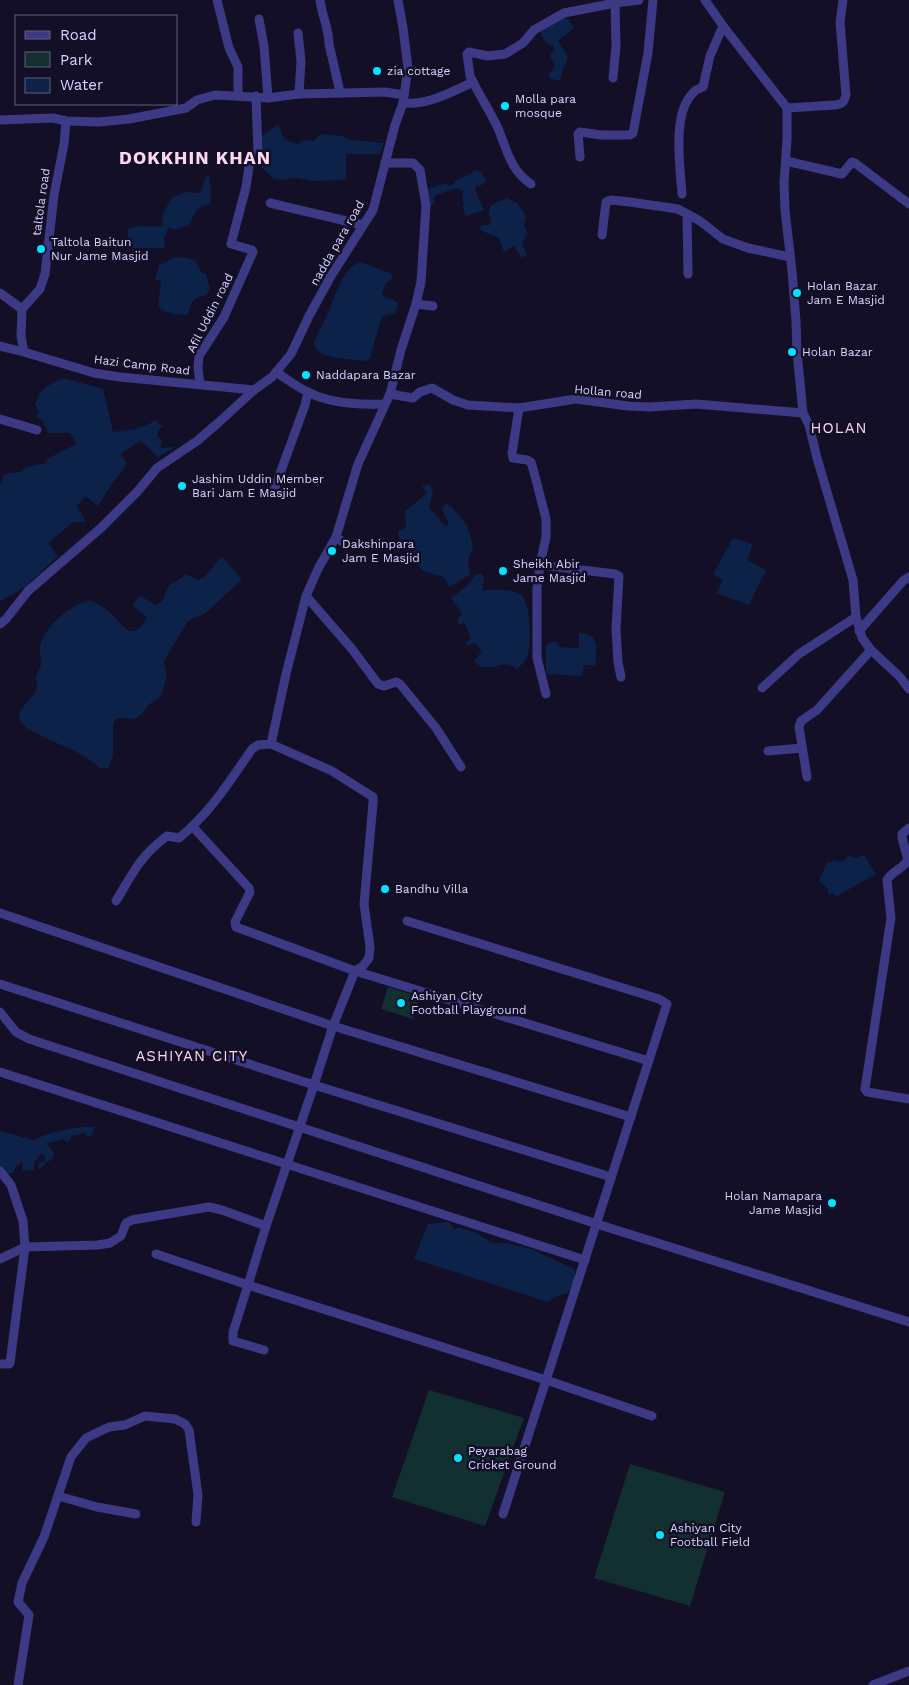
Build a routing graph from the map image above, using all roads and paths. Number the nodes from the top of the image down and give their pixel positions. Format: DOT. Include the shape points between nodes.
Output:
graph roads {
  1 [pos="217,0"];
  2 [pos="320,0"];
  3 [pos="398,0"];
  4 [pos="639,0"];
  5 [pos="653,0"];
  6 [pos="705,0"];
  7 [pos="843,0"];
  8 [pos="615,3"];
  9 [pos="259,19"];
  10 [pos="723,26"];
  11 [pos="298,33"];
  12 [pos="613,78"];
  13 [pos="473,82"];
  14 [pos="340,92"];
  15 [pos="299,94"];
  16 [pos="238,96"];
  17 [pos="256,96"];
  18 [pos="268,98"];
  19 [pos="403,99"];
  20 [pos="787,108"];
  21 [pos="0,120"];
  22 [pos="66,121"];
  23 [pos="580,157"];
  24 [pos="786,161"];
  25 [pos="385,163"];
  26 [pos="531,184"];
  27 [pos="682,194"];
  28 [pos="270,203"];
  29 [pos="909,204"];
  30 [pos="687,214"];
  31 [pos="363,225"];
  32 [pos="602,235"];
  33 [pos="790,257"];
  34 [pos="688,274"];
  35 [pos="0,293"];
  36 [pos="416,304"];
  37 [pos="433,306"];
  38 [pos="22,310"];
  39 [pos="0,346"];
  40 [pos="24,352"];
  41 [pos="276,372"];
  42 [pos="200,384"];
  43 [pos="254,390"];
  44 [pos="308,392"];
  45 [pos="390,394"];
  46 [pos="384,404"];
  47 [pos="519,408"];
  48 [pos="804,413"];
  49 [pos="0,419"];
  50 [pos="37,430"];
  51 [pos="274,490"];
  52 [pos="336,537"];
  53 [pos="347,545"];
  54 [pos="540,565"];
  55 [pos="909,577"];
  56 [pos="306,596"];
  57 [pos="856,617"];
  58 [pos="0,624"];
  59 [pos="859,631"];
  60 [pos="870,650"];
  61 [pos="621,677"];
  62 [pos="762,688"];
  63 [pos="909,689"];
  64 [pos="546,694"];
  65 [pos="271,744"];
  66 [pos="802,748"];
  67 [pos="768,751"];
  68 [pos="461,767"];
  69 [pos="807,777"];
  70 [pos="193,827"];
  71 [pos="909,828"];
  72 [pos="116,901"];
  73 [pos="0,913"];
  74 [pos="407,921"];
  75 [pos="355,971"];
  76 [pos="0,984"];
  77 [pos="0,1012"];
  78 [pos="332,1026"];
  79 [pos="649,1061"];
  80 [pos="0,1072"];
  81 [pos="314,1085"];
  82 [pos="909,1099"];
  83 [pos="631,1117"];
  84 [pos="300,1127"];
  85 [pos="288,1165"];
  86 [pos="0,1171"];
  87 [pos="612,1177"];
  88 [pos="596,1224"];
  89 [pos="266,1226"];
  90 [pos="25,1247"];
  91 [pos="156,1254"];
  92 [pos="0,1259"];
  93 [pos="585,1260"];
  94 [pos="248,1285"];
  95 [pos="909,1322"];
  96 [pos="264,1350"];
  97 [pos="0,1364"];
  98 [pos="546,1380"];
  99 [pos="652,1416"];
  100 [pos="58,1496"];
  101 [pos="136,1514"];
  102 [pos="503,1514"];
  103 [pos="196,1522"];
  104 [pos="909,1671"];
  105 [pos="18,1685"];
  106 [pos="873,1685"];
  1 -- 16 [label="street" via="229,48 238,67"];
  2 -- 14 [label="street"];
  3 -- 19 [label="street, nadda para road" via="408,68"];
  4 -- 8 [label="street"];
  5 -- 23 [label="street" via="648,52 633,132 630,135 580,132"];
  6 -- 10 [label="street"];
  7 -- 20 [label="street" via="840,22 844,101 835,105"];
  8 -- 12 [label="street"];
  8 -- 13 [label="street" via="564,12 534,30 523,43 505,54 488,56 470,52 467,54"];
  9 -- 18 [label="street"];
  10 -- 20 [label="street"];
  10 -- 27 [label="street" via="710,56 703,87 693,92 682,112"];
  11 -- 15 [label="street" via="301,60"];
  13 -- 19 [label="street" via="432,100 415,104"];
  13 -- 26 [label="street" via="513,166"];
  14 -- 15 [label="street"];
  14 -- 19 [label="street" via="385,92"];
  15 -- 18 [label="street"];
  16 -- 17 [label="street"];
  16 -- 22 [label="street" via="216,95 197,100 186,108 129,119"];
  17 -- 18 [label="street"];
  17 -- 42 [label="street, Afil Uddin road" via="258,153 250,160 231,244 253,252 224,317 199,356"];
  19 -- 25 [label="street, nadda para road"];
  20 -- 24 [label="street"];
  21 -- 22 [label="street" via="53,118"];
  22 -- 38 [label="street, taltola road" via="45,274 40,289"];
  24 -- 29 [label="street" via="842,174 852,162 855,163"];
  24 -- 33 [label="street" via="785,210"];
  25 -- 31 [label="street, nadda para road" via="373,210"];
  25 -- 36 [label="street" via="413,163 420,170 426,206 421,282"];
  28 -- 31 [label="street"];
  30 -- 32 [label="street" via="678,209 611,200 606,202"];
  30 -- 33 [label="street" via="723,240"];
  30 -- 34 [label="street"];
  31 -- 41 [label="street, nadda para road" via="322,292 291,354"];
  33 -- 48 [label="street"];
  35 -- 38 [label="street"];
  36 -- 37 [label="street"];
  36 -- 45 [label="street"];
  38 -- 40 [label="street"];
  39 -- 40 [label="street, Hazi Camp Road"];
  40 -- 42 [label="street, Hazi Camp Road" via="103,374"];
  41 -- 43 [label="street, nadda para road"];
  41 -- 44 [label="street"];
  42 -- 43 [label="street, Hazi Camp Road"];
  43 -- 58 [label="street, nadda para road" via="197,441 157,468 102,527 28,591"];
  44 -- 46 [label="street" via="320,398 360,405"];
  44 -- 51 [label="street"];
  45 -- 46 [label="street"];
  45 -- 47 [label="street, Hollan road" via="413,398 432,388 468,405"];
  46 -- 52 [label="street" via="358,464"];
  47 -- 48 [label="street, Hollan road" via="576,400 635,407 696,404"];
  47 -- 54 [label="street" via="512,453 513,458 531,462 546,519"];
  48 -- 57 [label="street" via="853,580"];
  49 -- 50 [label="street"];
  52 -- 53 [label="street"];
  52 -- 56 [label="street"];
  54 -- 61 [label="street" via="619,576 616,629"];
  54 -- 64 [label="street" via="537,658"];
  55 -- 59 [label="street"];
  56 -- 65 [label="street"];
  56 -- 68 [label="street" via="378,684 400,684 436,728"];
  57 -- 59 [label="street"];
  57 -- 62 [label="street" via="800,654"];
  59 -- 60 [label="street"];
  60 -- 63 [label="street"];
  60 -- 66 [label="street" via="817,710 801,721"];
  65 -- 70 [label="street" via="252,749 222,793"];
  65 -- 75 [label="street" via="332,771 373,797 364,904 369,952 363,966"];
  66 -- 67 [label="street"];
  66 -- 69 [label="street"];
  70 -- 72 [label="street" via="180,838 168,836 154,846 139,861"];
  70 -- 75 [label="street" via="249,888 235,922 236,928"];
  71 -- 82 [label="street" via="902,834 908,860 887,880 891,918 865,1089 866,1092"];
  73 -- 78 [label="street"];
  74 -- 79 [label="street" via="664,1002 667,1004"];
  75 -- 78 [label="street"];
  75 -- 79 [label="street"];
  76 -- 81 [label="street"];
  77 -- 84 [label="street" via="22,1036"];
  78 -- 81 [label="street"];
  78 -- 83 [label="street"];
  79 -- 83 [label="street"];
  80 -- 85 [label="street"];
  81 -- 84 [label="street"];
  81 -- 87 [label="street"];
  83 -- 87 [label="street"];
  84 -- 85 [label="street"];
  84 -- 88 [label="street"];
  85 -- 89 [label="street"];
  85 -- 93 [label="street"];
  86 -- 90 [label="street" via="11,1185 24,1221"];
  87 -- 88 [label="street"];
  88 -- 93 [label="street"];
  88 -- 95 [label="street"];
  89 -- 90 [label="street" via="209,1207 129,1220 123,1234 110,1243"];
  89 -- 94 [label="street"];
  90 -- 92 [label="street"];
  90 -- 97 [label="street" via="10,1362"];
  91 -- 94 [label="street"];
  93 -- 98 [label="street"];
  94 -- 96 [label="street" via="233,1341"];
  94 -- 98 [label="street"];
  98 -- 99 [label="street"];
  98 -- 102 [label="street"];
  100 -- 101 [label="street"];
  100 -- 103 [label="street" via="71,1458 86,1438 145,1416 175,1419 189,1430 198,1495"];
  100 -- 105 [label="street" via="44,1537 22,1582 18,1602 29,1615"];
  104 -- 106 [label="street"];
}
